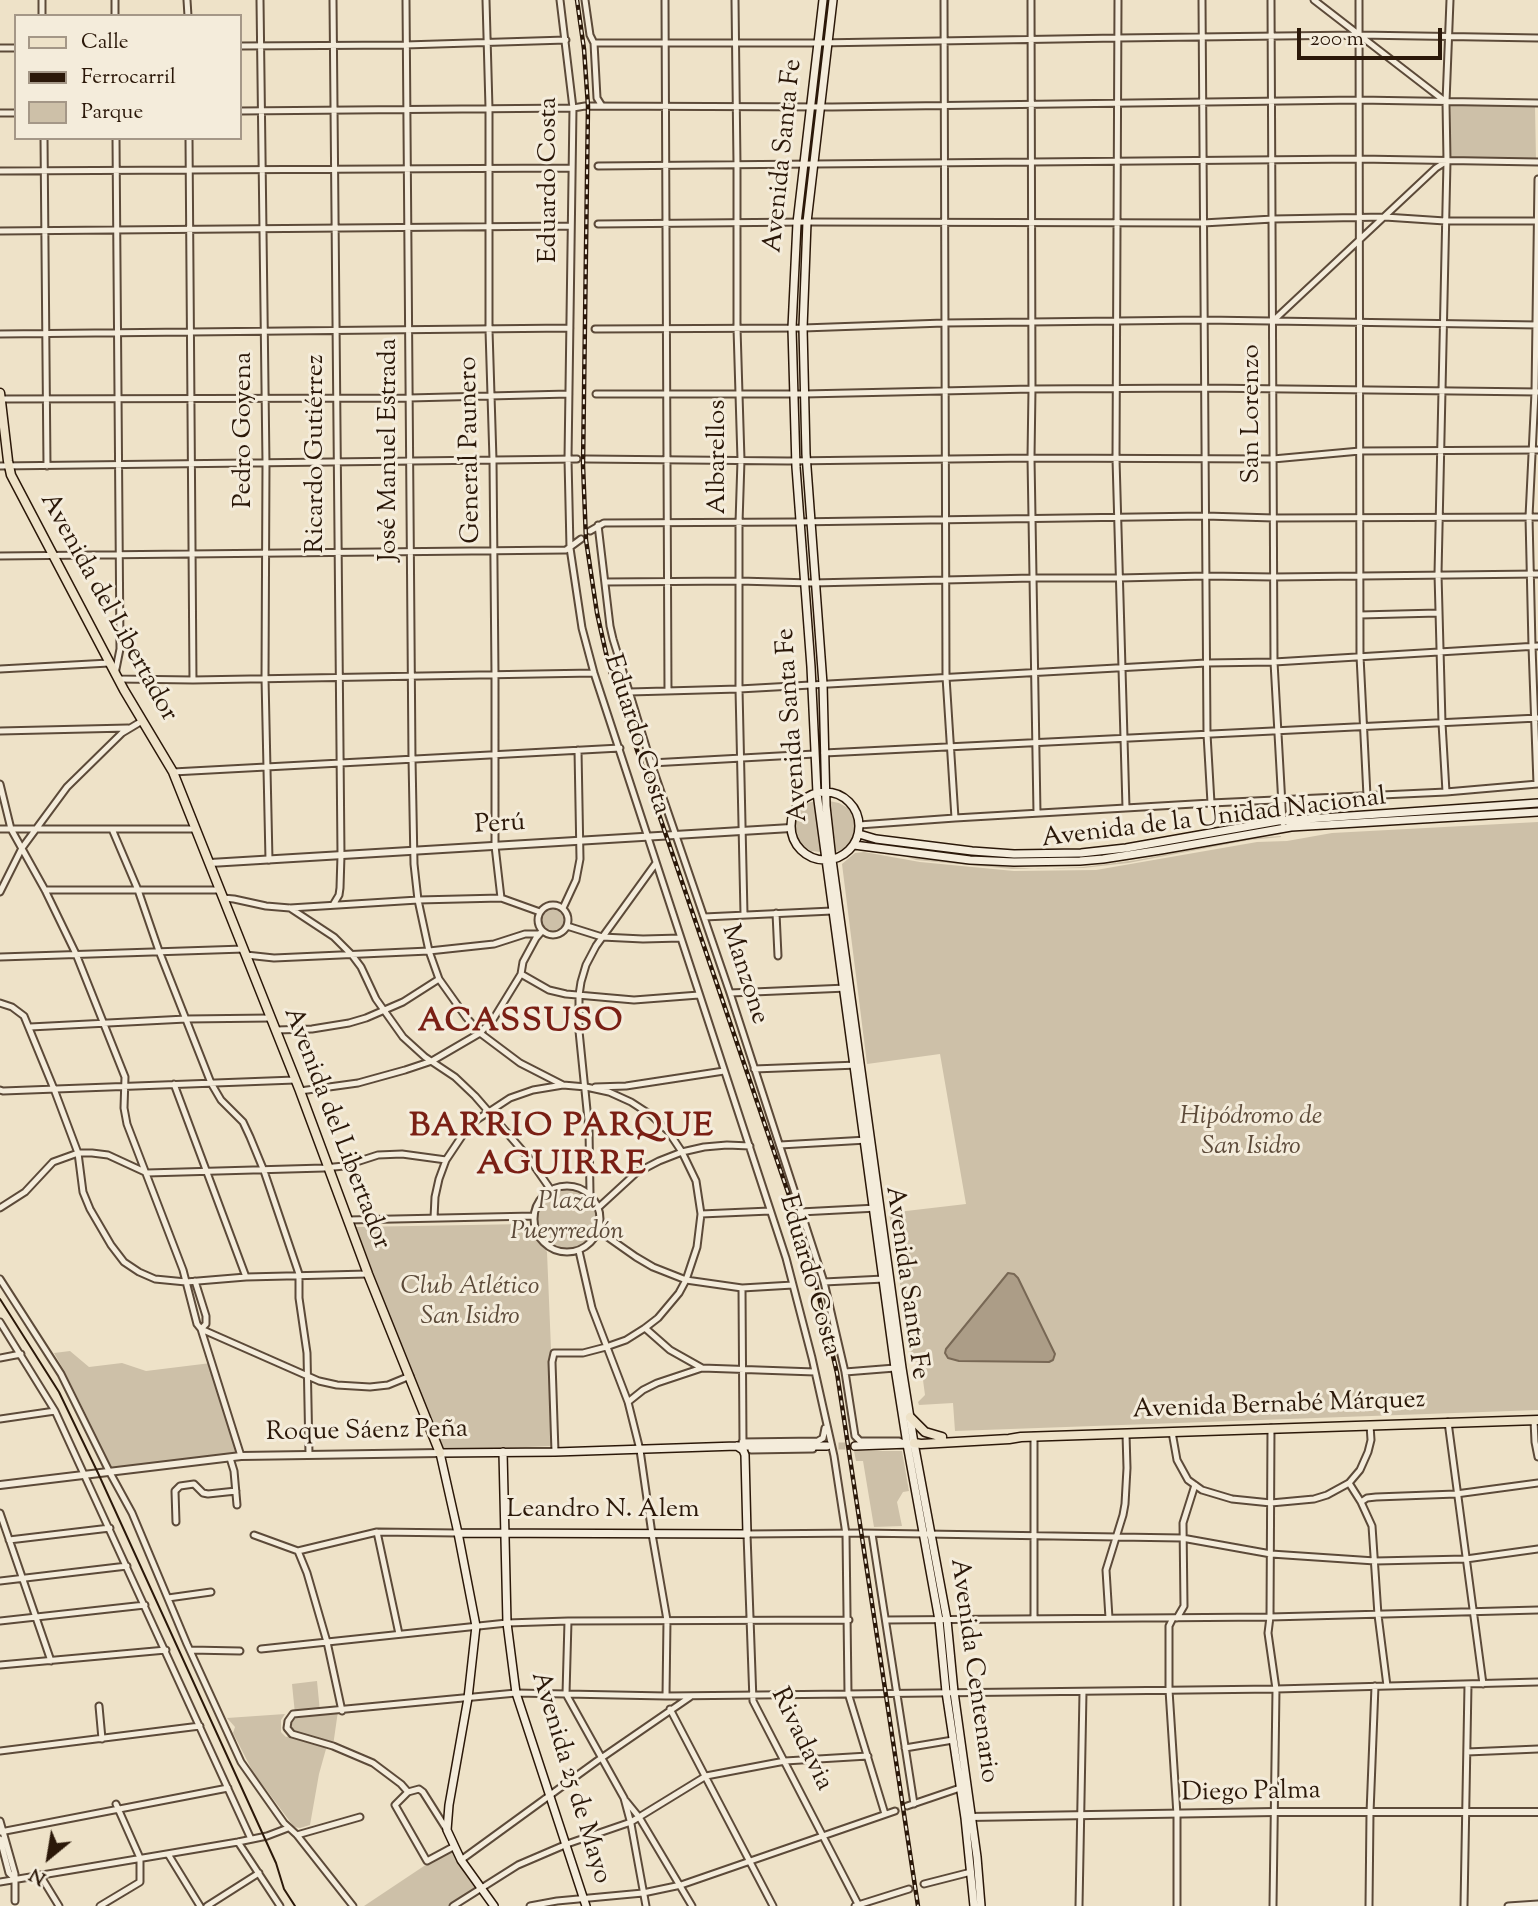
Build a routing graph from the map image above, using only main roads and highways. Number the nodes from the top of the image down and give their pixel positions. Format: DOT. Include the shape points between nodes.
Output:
graph roads {
  1 [pos="822,0"];
  2 [pos="833,0"];
  3 [pos="0,393"];
  4 [pos="0,399"];
  5 [pos="4,466"];
  6 [pos="820,754"];
  7 [pos="821,793"];
  8 [pos="1538,803"];
  9 [pos="1538,812"];
  10 [pos="1283,824"];
  11 [pos="859,830"];
  12 [pos="854,845"];
  13 [pos="829,860"];
  14 [pos="841,948"];
  15 [pos="886,1279"];
  16 [pos="910,1417"];
  17 [pos="1536,1420"];
  18 [pos="942,1437"];
  19 [pos="1021,1437"];
  20 [pos="911,1443"];
  21 [pos="740,1444"];
  22 [pos="827,1446"];
  23 [pos="855,1446"];
  24 [pos="761,1447"];
  25 [pos="503,1452"];
  26 [pos="440,1453"];
  27 [pos="748,1453"];
  28 [pos="504,1532"];
  29 [pos="458,1533"];
  30 [pos="747,1534"];
  31 [pos="943,1620"];
  32 [pos="950,1692"];
  33 [pos="963,1787"];
  34 [pos="968,1817"];
  35 [pos="585,1903"];
  36 [pos="494,1906"];
  37 [pos="974,1906"];
  38 [pos="981,1906"];
  1 -- 6 [label="main road, Avenida Santa Fe" via="796,223 792,328 796,461"];
  2 -- 6 [label="main road, Avenida Santa Fe" via="807,222 803,328 806,461 823,684"];
  3 -- 4 [label="main road, Avenida del Libertador"];
  4 -- 5 [label="main road, Avenida del Libertador"];
  5 -- 26 [label="main road, Avenida del Libertador" via="173,772"];
  6 -- 7 [label="main road, Avenida Santa Fe"];
  7 -- 11 [label="main road" via="840,796 852,805"];
  7 -- 13 [label="main road, Avenida Santa Fe"];
  7 -- 13 [label="main road" via="806,798 796,809 791,828 802,851"];
  8 -- 10 [label="main road, Avenida de la Unidad Nacional"];
  9 -- 10 [label="main road, Avenida de la Unidad Nacional"];
  10 -- 11 [label="main road, Avenida de la Unidad Nacional" via="1126,848 1014,854 876,839"];
  10 -- 12 [label="main road, Avenida de la Unidad Nacional" via="1150,852 1080,861 970,860"];
  11 -- 12 [label="main road"];
  12 -- 13 [label="main road"];
  13 -- 14 [label="main road, Avenida Santa Fe"];
  13 -- 14 [label="main road, Avenida Santa Fe" via="832,911"];
  14 -- 15 [label="main road, Avenida Santa Fe"];
  15 -- 16 [label="main road, Avenida Santa Fe"];
  15 -- 20 [label="main road, Avenida Santa Fe" via="895,1368"];
  16 -- 18 [label="main road" via="925,1432"];
  16 -- 20 [label="main road, Avenida Santa Fe"];
  17 -- 19 [label="main road, Avenida Bernabé Márquez"];
  18 -- 19 [label="main road, Avenida Bernabé Márquez"];
  18 -- 20 [label="main road, Avenida Bernabé Márquez"];
  19 -- 20 [label="main road, Avenida Bernabé Márquez"];
  20 -- 23 [label="main road"];
  20 -- 31 [label="main road, Avenida Centenario" via="923,1534"];
  20 -- 31 [label="main road, Avenida Centenario" via="932,1534"];
  21 -- 24 [label="main road, Roque Sáenz Peña"];
  21 -- 25 [label="main road, Roque Sáenz Peña"];
  21 -- 27 [label="main road"];
  22 -- 24 [label="main road, Roque Sáenz Peña"];
  24 -- 27 [label="main road"];
  25 -- 26 [label="main road, Roque Sáenz Peña"];
  25 -- 28 [label="main road, Avenida 25 de Mayo"];
  26 -- 29 [label="main road, Avenida del Libertador"];
  27 -- 30 [label="main road, Rivadavia"];
  28 -- 29 [label="main road, Leandro N. Alem"];
  28 -- 30 [label="main road, Leandro N. Alem"];
  28 -- 35 [label="main road, Avenida 25 de Mayo" via="507,1623 516,1693"];
  29 -- 36 [label="main road, Avenida del Libertador" via="477,1626 447,1830 461,1860"];
  31 -- 32 [label="main road, Avenida Centenario"];
  32 -- 33 [label="main road, Avenida Centenario"];
  32 -- 33 [label="main road, Avenida Centenario" via="953,1740"];
  33 -- 34 [label="main road, Avenida Centenario"];
  34 -- 37 [label="main road, Avenida Centenario"];
  34 -- 38 [label="main road, Avenida Centenario"];
}
